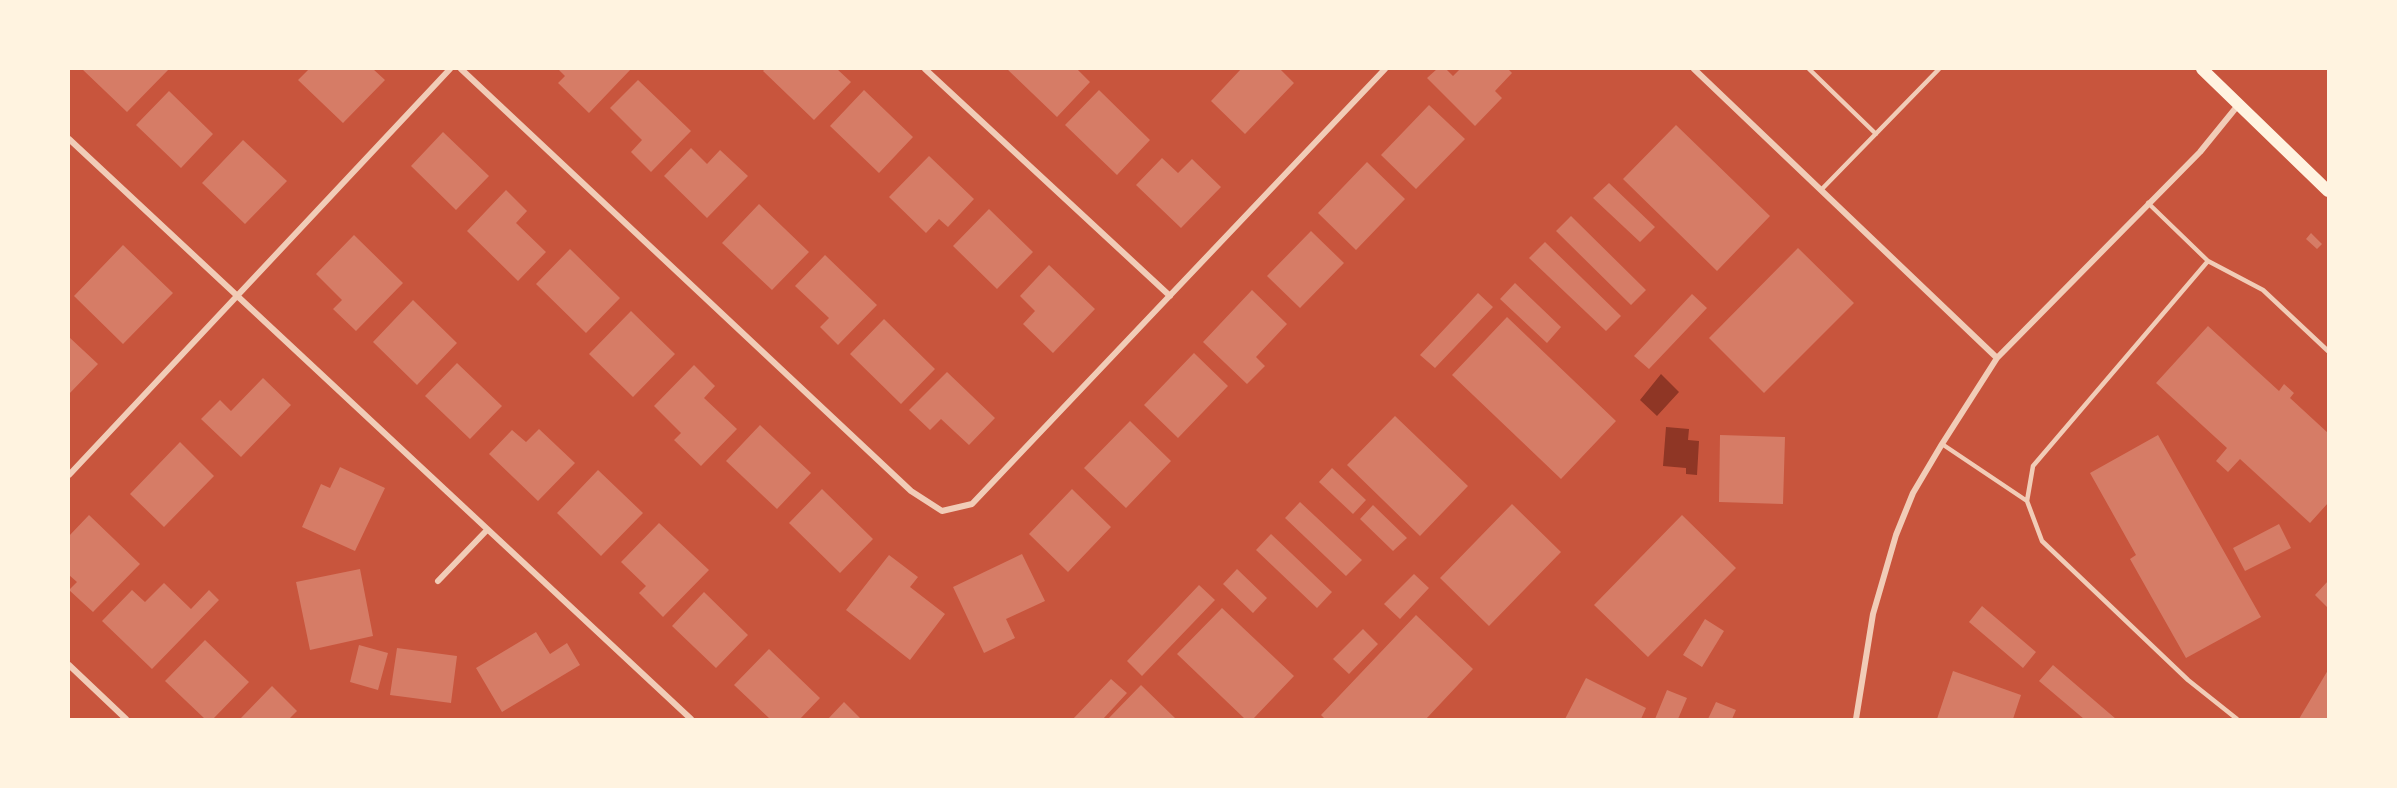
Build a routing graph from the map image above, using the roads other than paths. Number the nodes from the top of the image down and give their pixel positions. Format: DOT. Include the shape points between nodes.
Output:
graph roads {
  1 [pos="450,69"];
  2 [pos="461,69"];
  3 [pos="925,69"];
  4 [pos="1385,69"];
  5 [pos="1694,69"];
  6 [pos="1809,69"];
  7 [pos="1939,69"];
  8 [pos="2202,69"];
  9 [pos="2239,104"];
  10 [pos="1876,134"];
  11 [pos="69,139"];
  12 [pos="1821,190"];
  13 [pos="2328,191"];
  14 [pos="2148,202"];
  15 [pos="2208,261"];
  16 [pos="237,295"];
  17 [pos="1170,296"];
  18 [pos="2328,351"];
  19 [pos="1997,358"];
  20 [pos="1942,444"];
  21 [pos="69,475"];
  22 [pos="2027,501"];
  23 [pos="487,530"];
  24 [pos="438,580"];
  25 [pos="69,665"];
  26 [pos="126,719"];
  27 [pos="691,719"];
  28 [pos="1856,719"];
  29 [pos="2237,719"];
  1 -- 16 [label="street"];
  2 -- 17 [label="street" via="911,491 942,511 972,504"];
  3 -- 17 [label="street"];
  4 -- 17 [label="street"];
  5 -- 12 [label="street"];
  6 -- 10 [label="lane"];
  7 -- 10 [label="lane"];
  8 -- 9 [label="main road"];
  9 -- 13 [label="main road"];
  9 -- 14 [label="street" via="2200,152"];
  10 -- 12 [label="lane"];
  11 -- 16 [label="street"];
  12 -- 19 [label="street"];
  14 -- 15 [label="lane"];
  14 -- 19 [label="street"];
  15 -- 18 [label="lane" via="2264,290"];
  15 -- 22 [label="lane" via="2033,466"];
  16 -- 21 [label="street"];
  16 -- 23 [label="street"];
  19 -- 20 [label="street"];
  20 -- 22 [label="lane"];
  20 -- 28 [label="street" via="1913,493 1896,535 1874,614"];
  22 -- 29 [label="lane" via="2043,541 2188,680"];
  23 -- 24 [label="street"];
  23 -- 27 [label="street"];
  25 -- 26 [label="street"];
}
